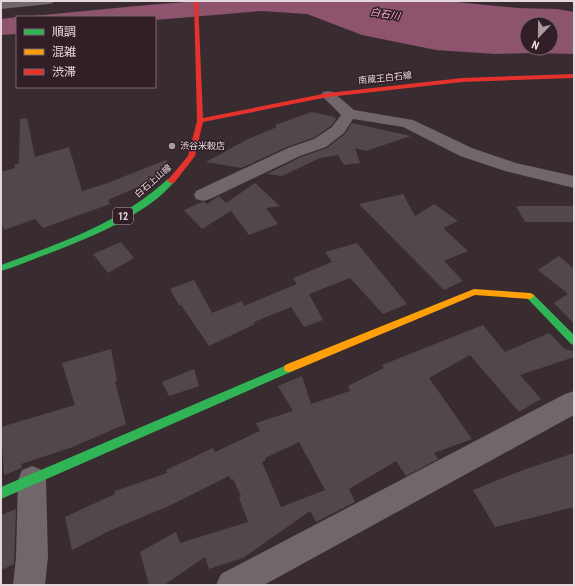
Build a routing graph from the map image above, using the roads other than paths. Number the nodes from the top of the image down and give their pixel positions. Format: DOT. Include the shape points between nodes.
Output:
graph roads {
  1 [pos="49,1"];
  2 [pos="196,1"];
  3 [pos="1,5"];
  4 [pos="574,76"];
  5 [pos="328,95"];
  6 [pos="348,114"];
  7 [pos="200,118"];
  8 [pos="574,182"];
  9 [pos="203,195"];
  10 [pos="1,268"];
  11 [pos="574,340"];
  12 [pos="574,402"];
  13 [pos="32,480"];
  14 [pos="1,493"];
  15 [pos="29,585"];
  16 [pos="232,585"];
  1 -- 3 [label="street"];
  2 -- 7 [label="main road, 白石上山線 / 12"];
  4 -- 5 [label="main road, 南蔵王白石線" via="462,80"];
  5 -- 6 [label="street"];
  5 -- 7 [label="main road, 南蔵王白石線"];
  6 -- 8 [label="street" via="408,123 466,152 511,168"];
  6 -- 9 [label="street" via="338,130 320,143 294,152"];
  7 -- 10 [label="main road, 白石上山線 / 12" via="191,156 187,162 165,187 138,208 100,228"];
  11 -- 13 [label="main road" via="529,295 474,292 258,381"];
  12 -- 16 [label="street"];
  13 -- 14 [label="main road"];
  13 -- 15 [label="street" via="32,557"];
}
